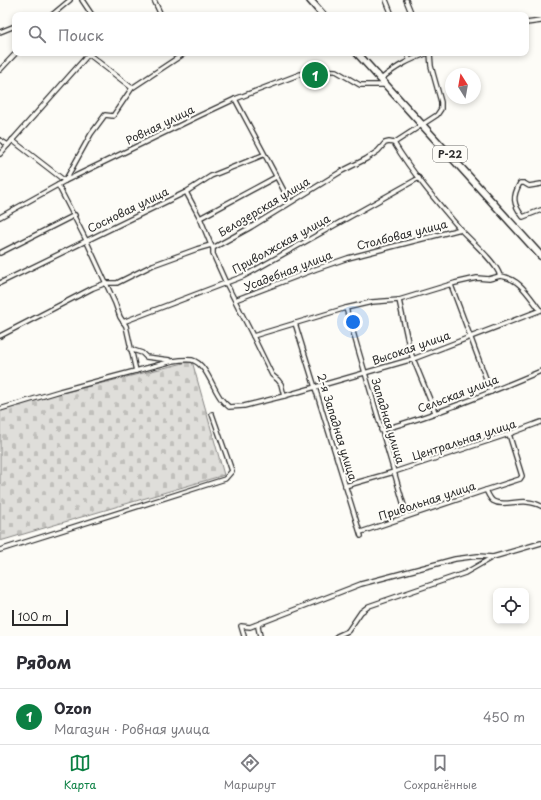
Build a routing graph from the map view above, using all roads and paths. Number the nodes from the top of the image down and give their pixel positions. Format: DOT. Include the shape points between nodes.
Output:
graph roads {
  1 [pos="70,0"];
  2 [pos="82,0"];
  3 [pos="154,0"];
  4 [pos="310,0"];
  5 [pos="386,0"];
  6 [pos="406,0"];
  7 [pos="58,10"];
  8 [pos="56,12"];
  9 [pos="90,12"];
  10 [pos="160,12"];
  11 [pos="320,12"];
  12 [pos="391,12"];
  13 [pos="411,12"];
  14 [pos="541,21"];
  15 [pos="529,23"];
  16 [pos="12,27"];
  17 [pos="0,32"];
  18 [pos="13,56"];
  19 [pos="87,56"];
  20 [pos="92,56"];
  21 [pos="177,56"];
  22 [pos="361,56"];
  23 [pos="408,56"];
  24 [pos="419,56"];
  25 [pos="429,56"];
  26 [pos="409,59"];
  27 [pos="0,70"];
  28 [pos="381,79"];
  29 [pos="386,85"];
  30 [pos="132,88"];
  31 [pos="235,100"];
  32 [pos="422,125"];
  33 [pos="0,140"];
  34 [pos="12,140"];
  35 [pos="394,143"];
  36 [pos="8,145"];
  37 [pos="0,154"];
  38 [pos="263,155"];
  39 [pos="276,177"];
  40 [pos="419,178"];
  41 [pos="65,181"];
  42 [pos="541,184"];
  43 [pos="58,185"];
  44 [pos="186,192"];
  45 [pos="290,202"];
  46 [pos="541,210"];
  47 [pos="75,215"];
  48 [pos="0,217"];
  49 [pos="200,218"];
  50 [pos="461,229"];
  51 [pos="86,240"];
  52 [pos="212,247"];
  53 [pos="0,253"];
  54 [pos="541,256"];
  55 [pos="348,258"];
  56 [pos="500,276"];
  57 [pos="0,283"];
  58 [pos="106,283"];
  59 [pos="226,283"];
  60 [pos="451,285"];
  61 [pos="235,300"];
  62 [pos="399,300"];
  63 [pos="346,308"];
  64 [pos="540,310"];
  65 [pos="123,322"];
  66 [pos="295,324"];
  67 [pos="0,336"];
  68 [pos="253,336"];
  69 [pos="470,337"];
  70 [pos="130,349"];
  71 [pos="413,359"];
  72 [pos="173,360"];
  73 [pos="136,371"];
  74 [pos="541,371"];
  75 [pos="364,373"];
  76 [pos="315,387"];
  77 [pos="491,392"];
  78 [pos="284,396"];
  79 [pos="0,409"];
  80 [pos="435,412"];
  81 [pos="212,414"];
  82 [pos="541,422"];
  83 [pos="381,430"];
  84 [pos="509,434"];
  85 [pos="394,472"];
  86 [pos="346,486"];
  87 [pos="486,490"];
  88 [pos="541,506"];
  89 [pos="407,516"];
  90 [pos="361,534"];
  91 [pos="541,543"];
  92 [pos="0,550"];
  93 [pos="493,557"];
  94 [pos="259,624"];
  95 [pos="250,628"];
  96 [pos="260,634"];
  97 [pos="244,636"];
  98 [pos="337,636"];
  1 -- 7 [label="street"];
  2 -- 9 [label="street"];
  3 -- 10 [label="street"];
  4 -- 11 [label="highway"];
  5 -- 12 [label="street"];
  6 -- 13 [label="street"];
  7 -- 8 [label="street"];
  14 -- 15 [label="street"];
  16 -- 17 [label="street"];
  18 -- 27 [label="street"];
  19 -- 34 [label="street"];
  20 -- 30 [label="street"];
  21 -- 30 [label="street"];
  22 -- 28 [label="highway, Р-22"];
  23 -- 26 [label="street"];
  24 -- 26 [label="street"];
  25 -- 32 [label="street, Белозерская улица" via="442,109"];
  26 -- 28 [label="street"];
  28 -- 29 [label="highway, Р-22"];
  29 -- 31 [label="street, Ровная улица" via="360,85 336,71 311,70"];
  29 -- 32 [label="highway, Р-22"];
  30 -- 41 [label="street" via="113,116 105,115 91,134"];
  31 -- 38 [label="street"];
  31 -- 41 [label="street, Ровная улица"];
  32 -- 35 [label="street, Белозерская улица"];
  32 -- 54 [label="highway, Р-22"];
  33 -- 36 [label="street"];
  34 -- 36 [label="street"];
  34 -- 41 [label="street"];
  35 -- 40 [label="street"];
  35 -- 45 [label="street, Белозерская улица" via="385,143 366,160"];
  36 -- 37 [label="street"];
  38 -- 39 [label="street"];
  38 -- 44 [label="street, Сосновая улица" via="211,176"];
  39 -- 45 [label="street"];
  39 -- 49 [label="street"];
  40 -- 50 [label="street"];
  40 -- 59 [label="street, Приволжская улица" via="244,276"];
  41 -- 43 [label="street, Ровная улица"];
  42 -- 46 [label="street" via="529,186 520,183 514,200 523,216"];
  43 -- 47 [label="street"];
  43 -- 48 [label="street, Ровная улица"];
  44 -- 49 [label="street"];
  44 -- 51 [label="street, Сосновая улица"];
  45 -- 52 [label="street, Белозерская улица" via="251,227"];
  47 -- 51 [label="street"];
  47 -- 53 [label="street"];
  49 -- 52 [label="street"];
  50 -- 55 [label="street, Столбовая улица"];
  50 -- 56 [label="street" via="496,267"];
  51 -- 57 [label="street, Сосновая улица"];
  51 -- 58 [label="street"];
  52 -- 58 [label="street, Белозерская улица" via="197,249 117,283"];
  52 -- 59 [label="street"];
  55 -- 61 [label="street, Усадебная улица"];
  56 -- 60 [label="street" via="489,279 477,278"];
  56 -- 64 [label="street" via="518,282"];
  58 -- 65 [label="street"];
  58 -- 67 [label="street, Белозерская улица"];
  59 -- 61 [label="street"];
  59 -- 65 [label="street, Приволжская улица"];
  60 -- 62 [label="street"];
  60 -- 69 [label="street"];
  61 -- 68 [label="street"];
  62 -- 63 [label="street" via="372,302"];
  62 -- 71 [label="street"];
  63 -- 66 [label="street"];
  63 -- 75 [label="street, Западная улица"];
  64 -- 69 [label="street, Высокая улица"];
  65 -- 70 [label="street"];
  66 -- 68 [label="street"];
  66 -- 76 [label="street, 2-я Западная улица"];
  68 -- 78 [label="street" via="272,376 281,384"];
  69 -- 71 [label="street, Высокая улица"];
  69 -- 77 [label="street"];
  70 -- 72 [label="street" via="146,357"];
  70 -- 73 [label="street"];
  71 -- 75 [label="street, Высокая улица"];
  71 -- 80 [label="street"];
  72 -- 73 [label="street"];
  72 -- 78 [label="street, Высокая улица" via="193,360 199,364 221,400 229,407"];
  73 -- 79 [label="street"];
  74 -- 77 [label="street, Сельская улица"];
  75 -- 76 [label="street, Высокая улица"];
  75 -- 83 [label="street, Западная улица"];
  76 -- 78 [label="street, Высокая улица"];
  76 -- 86 [label="street, 2-я Западная улица"];
  77 -- 80 [label="street, Сельская улица"];
  80 -- 83 [label="street, Сельская улица"];
  81 -- 92 [label="street" via="232,471 225,479"];
  82 -- 84 [label="street, Центральная улица"];
  83 -- 85 [label="street, Западная улица"];
  84 -- 85 [label="street, Центральная улица"];
  84 -- 87 [label="street" via="522,476"];
  85 -- 86 [label="street, Центральная улица"];
  85 -- 89 [label="street, Западная улица"];
  86 -- 90 [label="street, 2-я Западная улица"];
  87 -- 88 [label="street, Привольная улица" via="496,502 506,504 525,501"];
  87 -- 89 [label="street, Привольная улица"];
  89 -- 90 [label="street, Привольная улица"];
  91 -- 93 [label="street"];
  93 -- 94 [label="street" via="455,558 361,584"];
  93 -- 98 [label="street" via="465,573 369,606 361,612 348,631"];
  94 -- 95 [label="street"];
  94 -- 96 [label="street"];
  95 -- 96 [label="street"];
  95 -- 97 [label="street" via="241,626"];
}
